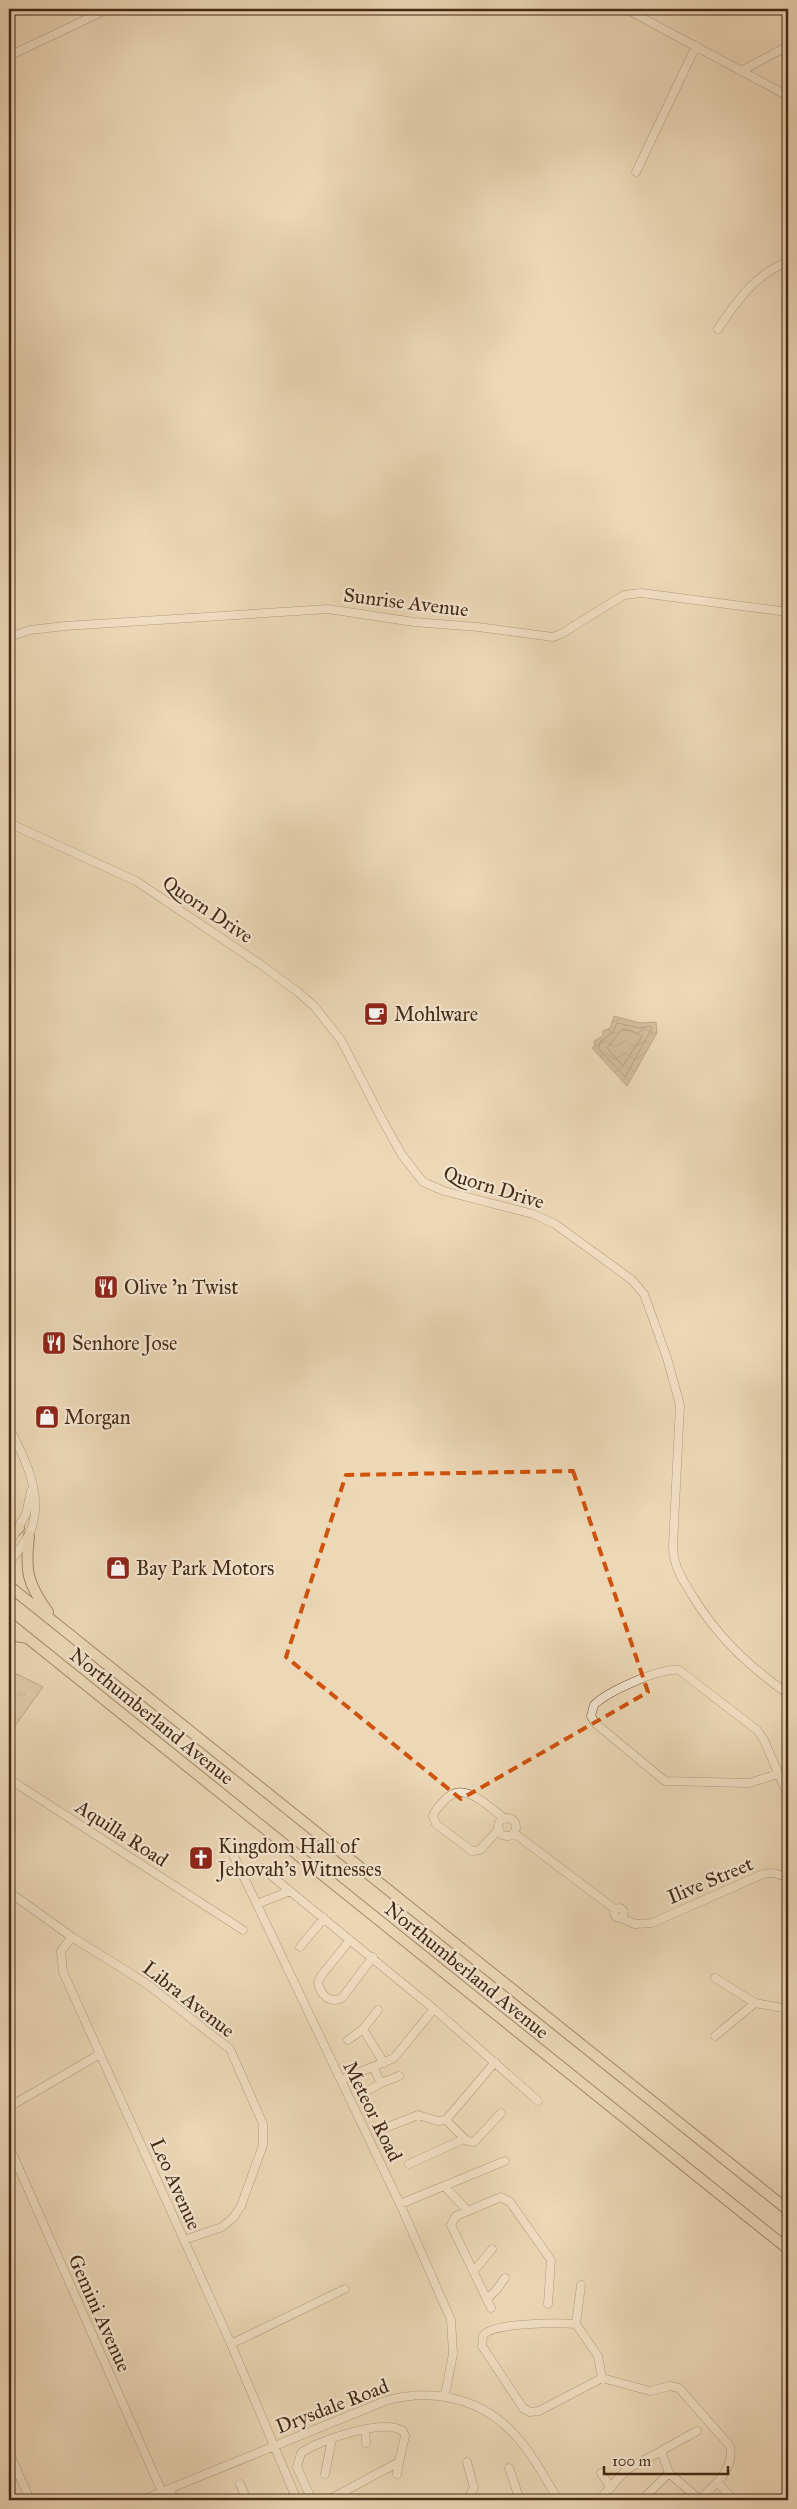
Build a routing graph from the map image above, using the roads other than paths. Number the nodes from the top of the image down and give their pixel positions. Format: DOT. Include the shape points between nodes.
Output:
graph roads {
  1 [pos="108,9"];
  2 [pos="626,9"];
  3 [pos="696,46"];
  4 [pos="788,46"];
  5 [pos="9,56"];
  6 [pos="741,71"];
  7 [pos="788,96"];
  8 [pos="636,172"];
  9 [pos="788,262"];
  10 [pos="718,329"];
  11 [pos="788,612"];
  12 [pos="9,637"];
  13 [pos="9,823"];
  14 [pos="9,1427"];
  15 [pos="32,1487"];
  16 [pos="19,1528"];
  17 [pos="9,1536"];
  18 [pos="29,1536"];
  19 [pos="9,1544"];
  20 [pos="9,1563"];
  21 [pos="9,1586"];
  22 [pos="56,1622"];
  23 [pos="9,1623"];
  24 [pos="9,1636"];
  25 [pos="29,1638"];
  26 [pos="788,1694"];
  27 [pos="778,1774"];
  28 [pos="9,1779"];
  29 [pos="788,1796"];
  30 [pos="505,1818"];
  31 [pos="499,1829"];
  32 [pos="514,1833"];
  33 [pos="230,1848"];
  34 [pos="262,1868"];
  35 [pos="788,1877"];
  36 [pos="290,1891"];
  37 [pos="9,1892"];
  38 [pos="257,1904"];
  39 [pos="324,1918"];
  40 [pos="243,1930"];
  41 [pos="72,1937"];
  42 [pos="350,1940"];
  43 [pos="300,1947"];
  44 [pos="373,1958"];
  45 [pos="715,1978"];
  46 [pos="755,2003"];
  47 [pos="434,2009"];
  48 [pos="788,2009"];
  49 [pos="378,2010"];
  50 [pos="363,2029"];
  51 [pos="715,2036"];
  52 [pos="348,2040"];
  53 [pos="100,2054"];
  54 [pos="495,2062"];
  55 [pos="384,2063"];
  56 [pos="373,2067"];
  57 [pos="399,2076"];
  58 [pos="341,2080"];
  59 [pos="381,2084"];
  60 [pos="370,2089"];
  61 [pos="538,2101"];
  62 [pos="9,2107"];
  63 [pos="501,2113"];
  64 [pos="446,2120"];
  65 [pos="385,2128"];
  66 [pos="464,2138"];
  67 [pos="9,2146"];
  68 [pos="505,2161"];
  69 [pos="410,2164"];
  70 [pos="444,2186"];
  71 [pos="400,2204"];
  72 [pos="467,2210"];
  73 [pos="788,2210"];
  74 [pos="184,2240"];
  75 [pos="492,2249"];
  76 [pos="788,2249"];
  77 [pos="474,2270"];
  78 [pos="505,2278"];
  79 [pos="551,2280"];
  80 [pos="561,2281"];
  81 [pos="582,2285"];
  82 [pos="345,2289"];
  83 [pos="488,2298"];
  84 [pos="548,2304"];
  85 [pos="491,2308"];
  86 [pos="576,2324"];
  87 [pos="231,2344"];
  88 [pos="602,2378"];
  89 [pos="444,2395"];
  90 [pos="365,2430"];
  91 [pos="697,2431"];
  92 [pos="332,2439"];
  93 [pos="366,2444"];
  94 [pos="273,2446"];
  95 [pos="661,2451"];
  96 [pos="9,2452"];
  97 [pos="399,2462"];
  98 [pos="467,2462"];
  99 [pos="509,2468"];
  100 [pos="601,2473"];
  101 [pos="669,2473"];
  102 [pos="325,2474"];
  103 [pos="396,2474"];
  104 [pos="718,2482"];
  105 [pos="240,2484"];
  106 [pos="611,2488"];
  107 [pos="166,2491"];
  108 [pos="30,2500"];
  109 [pos="142,2500"];
  110 [pos="176,2500"];
  111 [pos="247,2500"];
  112 [pos="297,2500"];
  113 [pos="312,2500"];
  114 [pos="328,2500"];
  115 [pos="468,2500"];
  116 [pos="520,2500"];
  117 [pos="558,2500"];
  118 [pos="599,2500"];
  119 [pos="642,2500"];
  120 [pos="699,2500"];
  121 [pos="734,2500"];
  1 -- 5 [label="street"];
  2 -- 3 [label="street"];
  3 -- 6 [label="street"];
  3 -- 8 [label="street"];
  4 -- 6 [label="street"];
  6 -- 7 [label="street"];
  9 -- 10 [label="street" via="753,284 738,299"];
  11 -- 12 [label="street, Sunrise Avenue" via="641,593 624,595 553,637 414,622 328,608 66,626 30,630"];
  13 -- 26 [label="street, Quorn Drive" via="136,881 298,992 342,1040 384,1123 423,1182 444,1191 533,1214 555,1224 639,1288 664,1349 680,1404 673,1546 675,1566 719,1635 747,1663"];
  14 -- 15 [label="street" via="30,1473"];
  15 -- 16 [label="street"];
  15 -- 18 [label="street" via="35,1511"];
  16 -- 17 [label="main road"];
  16 -- 19 [label="street"];
  18 -- 20 [label="street"];
  18 -- 22 [label="main road" via="28,1578 33,1591"];
  21 -- 22 [label="main road, Northumberland Avenue"];
  22 -- 73 [label="main road, Northumberland Avenue"];
  23 -- 25 [label="main road, Northumberland Avenue"];
  24 -- 25 [label="main road"];
  25 -- 76 [label="main road, Northumberland Avenue"];
  27 -- 27 [label="street" via="757,1730 679,1670 661,1672 606,1696 594,1705 591,1716 595,1723 666,1781 685,1784 749,1783"];
  27 -- 29 [label="street"];
  28 -- 40 [label="street, Aquilla Road"];
  30 -- 31 [label="street" via="500,1821"];
  30 -- 31 [label="street" via="463,1791 446,1798 433,1816 436,1824 472,1851 480,1850"];
  30 -- 32 [label="street" via="514,1823"];
  31 -- 32 [label="street" via="504,1835"];
  32 -- 35 [label="street, Ilive Street" via="616,1910 615,1916 635,1924 658,1921 763,1874"];
  33 -- 38 [label="street, Meteor Road"];
  34 -- 36 [label="street"];
  36 -- 38 [label="street"];
  36 -- 39 [label="street"];
  37 -- 41 [label="street, Libra Avenue"];
  38 -- 58 [label="street, Meteor Road"];
  39 -- 42 [label="street"];
  39 -- 43 [label="street"];
  41 -- 53 [label="street, Leo Avenue" via="61,1952 60,1960"];
  41 -- 74 [label="street, Libra Avenue" via="147,1984 225,2044 264,2124 263,2145 241,2206 233,2218 222,2227"];
  42 -- 44 [label="street"];
  42 -- 44 [label="street" via="321,1976 318,1982 323,1994 333,2001 342,1998"];
  44 -- 47 [label="street"];
  45 -- 46 [label="street"];
  46 -- 48 [label="street"];
  46 -- 51 [label="street"];
  47 -- 54 [label="street"];
  47 -- 55 [label="street" via="394,2058"];
  49 -- 50 [label="street"];
  50 -- 52 [label="street"];
  50 -- 55 [label="street"];
  53 -- 62 [label="street"];
  53 -- 74 [label="street, Leo Avenue"];
  54 -- 61 [label="street"];
  54 -- 64 [label="street"];
  55 -- 56 [label="street"];
  56 -- 58 [label="street"];
  56 -- 59 [label="street"];
  57 -- 59 [label="street"];
  58 -- 71 [label="street, Meteor Road"];
  59 -- 60 [label="street"];
  63 -- 66 [label="street" via="476,2142 468,2142"];
  64 -- 65 [label="street" via="418,2115"];
  64 -- 66 [label="street"];
  66 -- 69 [label="street"];
  67 -- 107 [label="street, Gemini Avenue"];
  68 -- 70 [label="street"];
  70 -- 71 [label="street"];
  70 -- 72 [label="street"];
  71 -- 89 [label="street, Meteor Road" via="451,2320 453,2354"];
  72 -- 77 [label="street" via="454,2218 451,2225"];
  72 -- 79 [label="street" via="500,2197 510,2202 551,2260"];
  74 -- 87 [label="street, Leo Avenue"];
  75 -- 77 [label="street"];
  77 -- 83 [label="street"];
  78 -- 83 [label="street"];
  79 -- 80 [label="street"];
  79 -- 84 [label="street"];
  81 -- 86 [label="street"];
  82 -- 87 [label="street"];
  83 -- 85 [label="street"];
  86 -- 88 [label="street" via="598,2356"];
  86 -- 88 [label="street" via="548,2323 490,2329 483,2336 482,2346 523,2408 530,2412"];
  87 -- 94 [label="street, Leo Avenue"];
  88 -- 104 [label="street" via="650,2391 670,2386 679,2388 730,2446 730,2462"];
  89 -- 94 [label="street, Drysdale Road" via="419,2394 384,2401"];
  89 -- 117 [label="street, Drysdale Road" via="469,2403 513,2432 534,2459"];
  90 -- 92 [label="street"];
  90 -- 93 [label="street"];
  90 -- 97 [label="street" via="378,2427 402,2430 405,2436"];
  91 -- 95 [label="street"];
  92 -- 102 [label="street"];
  92 -- 113 [label="street" via="300,2455 298,2471"];
  94 -- 107 [label="street, Drysdale Road"];
  94 -- 112 [label="street, Leo Avenue"];
  95 -- 101 [label="street"];
  95 -- 106 [label="street" via="632,2465"];
  96 -- 108 [label="street"];
  97 -- 103 [label="street"];
  97 -- 114 [label="street"];
  98 -- 115 [label="street" via="474,2488"];
  99 -- 116 [label="street"];
  100 -- 106 [label="street"];
  101 -- 119 [label="street"];
  101 -- 120 [label="street"];
  104 -- 120 [label="street"];
  104 -- 121 [label="street"];
  105 -- 111 [label="street"];
  106 -- 118 [label="street"];
  107 -- 109 [label="street, Drysdale Road"];
  107 -- 110 [label="street, Gemini Avenue"];
}
